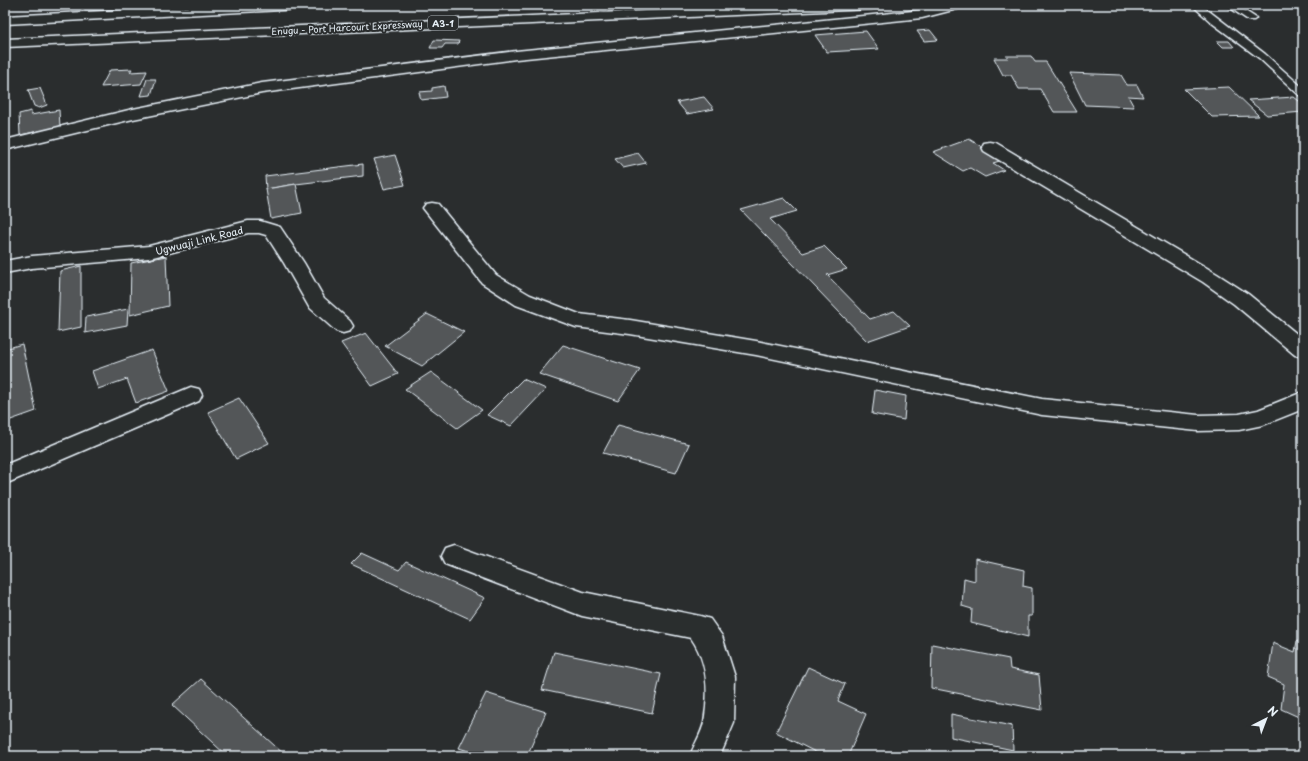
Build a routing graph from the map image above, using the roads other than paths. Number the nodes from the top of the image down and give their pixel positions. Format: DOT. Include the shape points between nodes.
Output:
graph roads {
  1 [pos="301,5"];
  2 [pos="881,5"];
  3 [pos="956,5"];
  4 [pos="1196,5"];
  5 [pos="1230,5"];
  6 [pos="1251,18"];
  7 [pos="5,20"];
  8 [pos="5,43"];
  9 [pos="1303,94"];
  10 [pos="5,146"];
  11 [pos="990,147"];
  12 [pos="432,208"];
  13 [pos="5,267"];
  14 [pos="343,326"];
  15 [pos="1303,350"];
  16 [pos="191,396"];
  17 [pos="1303,400"];
  18 [pos="5,475"];
  19 [pos="454,556"];
  20 [pos="705,756"];
  1 -- 7 [label="main road"];
  2 -- 8 [label="main road, Enugu - Port Harcourt Expressway / A3-1"];
  3 -- 10 [label="main road" via="922,14 516,55 262,88 133,114"];
  4 -- 9 [label="lane" via="1262,56"];
  5 -- 6 [label="lane"];
  11 -- 15 [label="main road" via="1210,278 1241,299"];
  12 -- 17 [label="main road" via="488,279 523,300 576,320 630,326 756,348 1042,407 1198,423 1245,421"];
  13 -- 14 [label="main road, Ugwuaji Link Road" via="40,261 149,252 248,227 260,227 273,231 316,302"];
  16 -- 18 [label="main road"];
  19 -- 20 [label="main road" via="582,604 700,628 712,645 721,677 719,724"];
}
